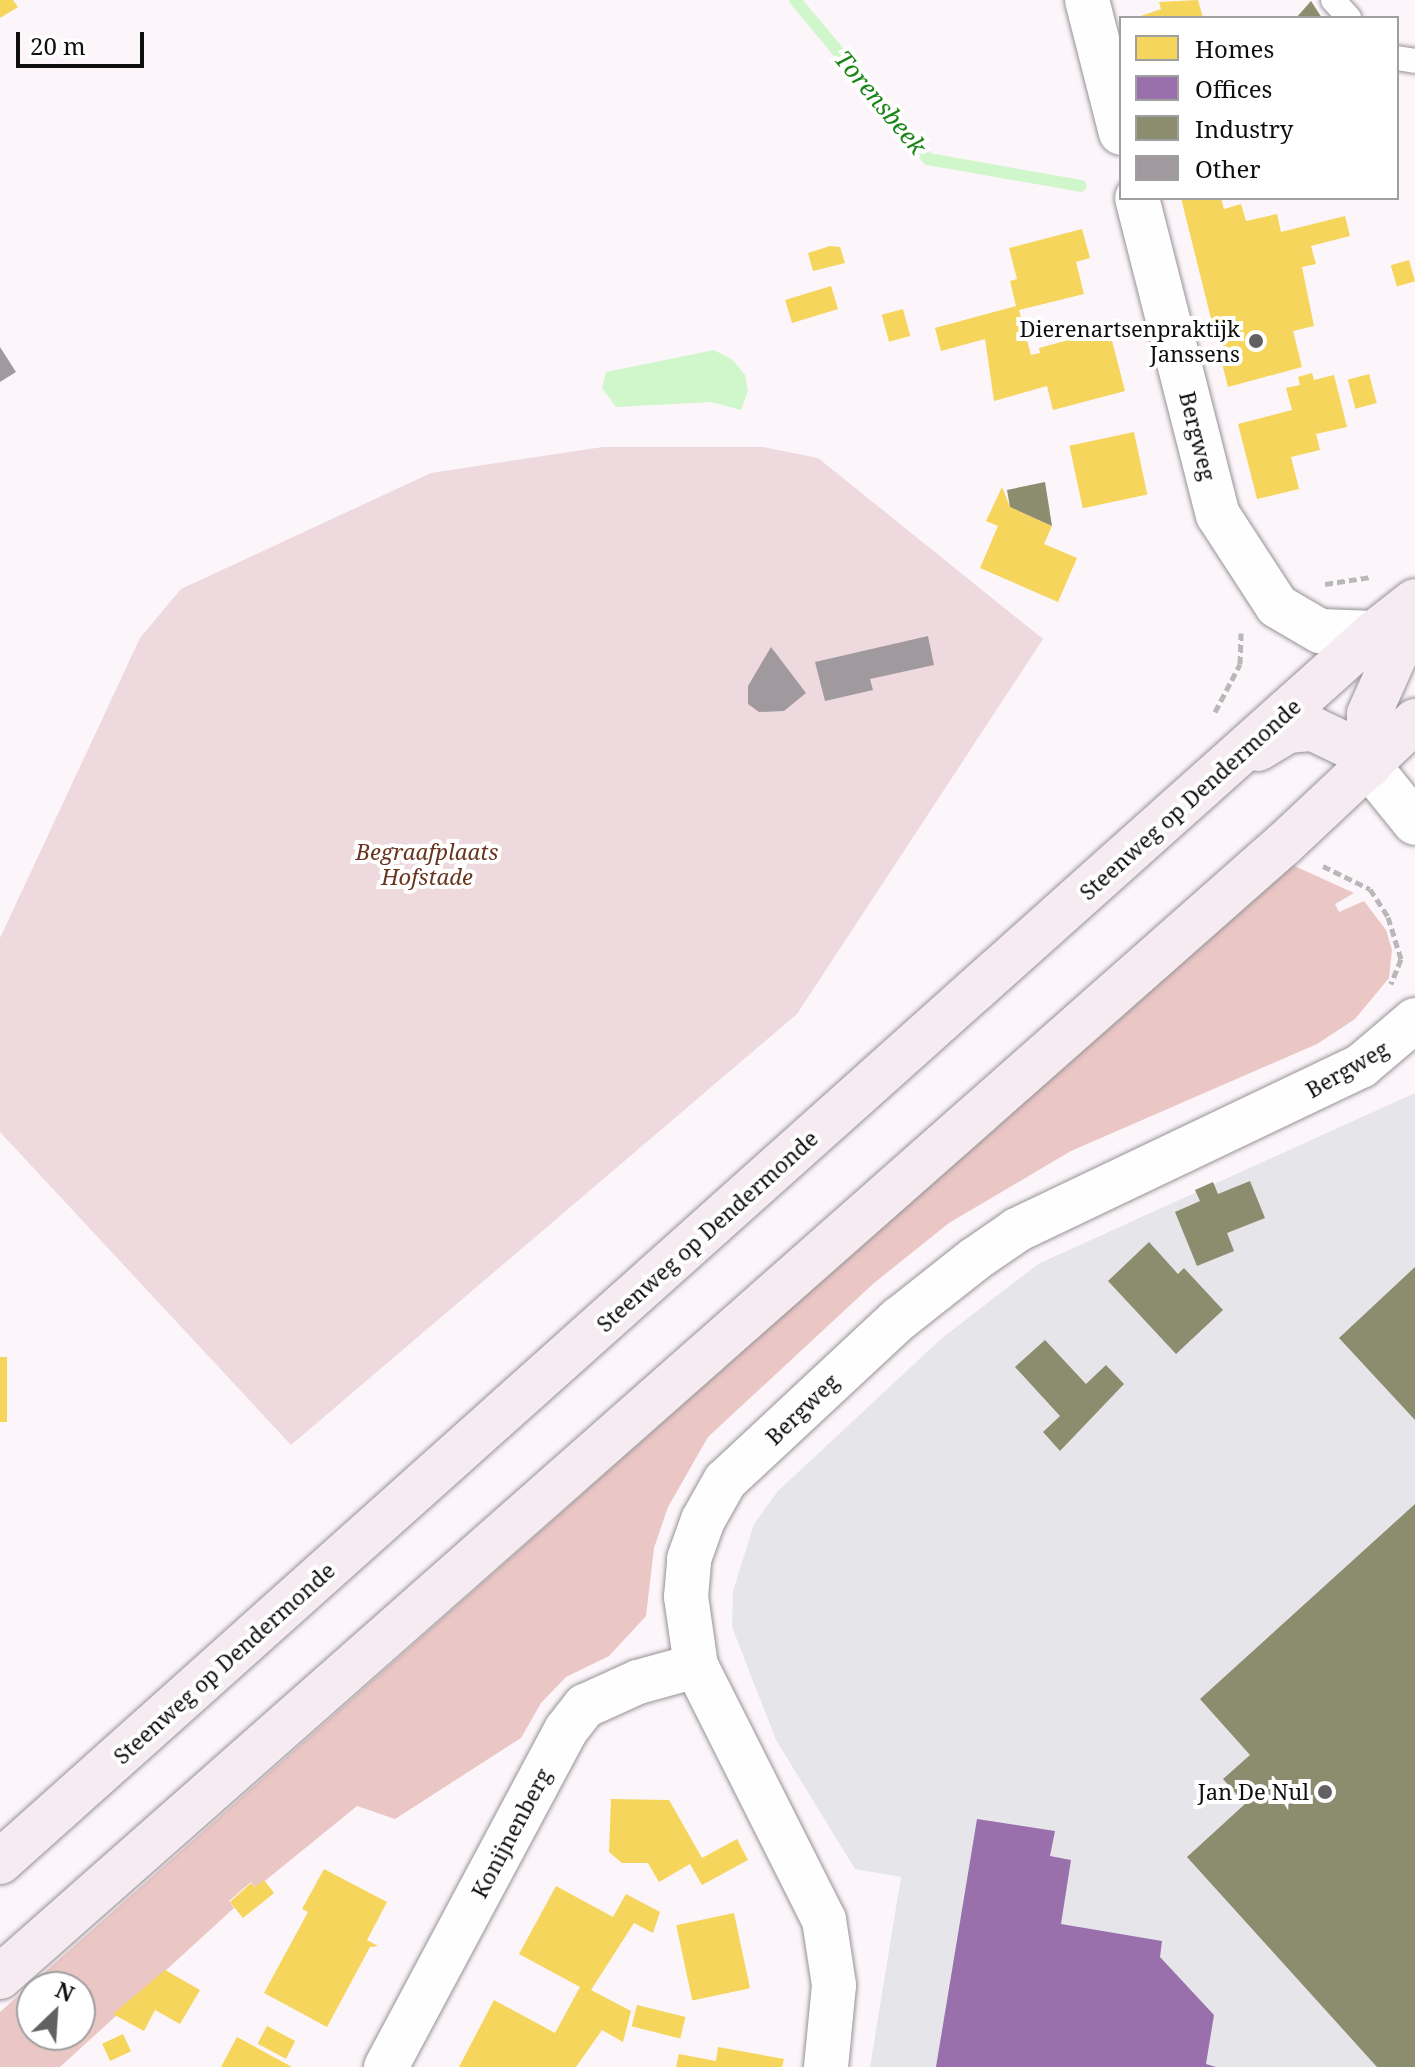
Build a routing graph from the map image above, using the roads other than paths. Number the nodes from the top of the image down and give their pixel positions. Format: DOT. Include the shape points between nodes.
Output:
graph roads {
  1 [pos="1087,0"];
  2 [pos="1333,0"];
  3 [pos="1347,16"];
  4 [pos="1119,125"];
  5 [pos="1138,200"];
  6 [pos="1413,606"];
  7 [pos="1374,633"];
  8 [pos="1415,721"];
  9 [pos="1369,766"];
  10 [pos="1221,771"];
  11 [pos="1415,823"];
  12 [pos="1399,1007"];
  13 [pos="696,1666"];
  14 [pos="0,1862"];
  15 [pos="0,1977"];
  16 [pos="386,2067"];
  17 [pos="826,2067"];
  1 -- 4 [label="street"];
  2 -- 3 [label="lane"];
  5 -- 7 [label="street, Bergweg" via="1218,515 1277,606 1320,631"];
  6 -- 7 [label="main road, Steenweg op Dendermonde"];
  6 -- 9 [label="main road" via="1369,714"];
  7 -- 10 [label="main road, Steenweg op Dendermonde"];
  8 -- 9 [label="main road"];
  9 -- 10 [label="main road" via="1353,748 1313,729 1288,731"];
  9 -- 11 [label="street"];
  9 -- 15 [label="main road"];
  10 -- 14 [label="main road, Steenweg op Dendermonde"];
  12 -- 13 [label="street, Bergweg" via="1361,1066 1017,1230 899,1319 725,1481 689,1559 686,1597"];
  13 -- 16 [label="street, Konijnenberg" via="638,1682 585,1706 566,1730"];
  13 -- 17 [label="street, Bergweg" via="824,1920 834,1985"];
}
